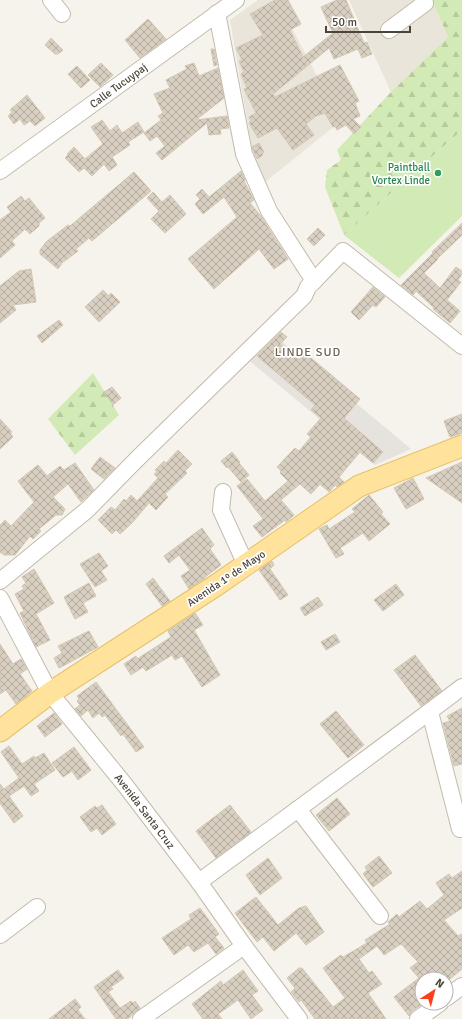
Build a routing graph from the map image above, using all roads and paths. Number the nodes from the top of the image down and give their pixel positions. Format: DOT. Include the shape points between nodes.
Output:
graph roads {
  1 [pos="51,0"];
  2 [pos="236,0"];
  3 [pos="424,0"];
  4 [pos="217,12"];
  5 [pos="62,14"];
  6 [pos="388,30"];
  7 [pos="0,172"];
  8 [pos="314,282"];
  9 [pos="462,346"];
  10 [pos="462,446"];
  11 [pos="223,492"];
  12 [pos="246,564"];
  13 [pos="0,581"];
  14 [pos="0,598"];
  15 [pos="462,687"];
  16 [pos="50,693"];
  17 [pos="430,712"];
  18 [pos="0,730"];
  19 [pos="298,809"];
  20 [pos="460,829"];
  21 [pos="199,882"];
  22 [pos="37,907"];
  23 [pos="380,916"];
  24 [pos="0,935"];
  25 [pos="244,946"];
  26 [pos="429,1011"];
  27 [pos="141,1019"];
  28 [pos="299,1019"];
  29 [pos="418,1019"];
  1 -- 5 [label="street"];
  2 -- 4 [label="street, Calle Tucuypaj"];
  3 -- 6 [label="street" via="425,4"];
  4 -- 7 [label="street, Calle Tucuypaj"];
  4 -- 8 [label="street" via="244,154 269,211"];
  8 -- 9 [label="street" via="344,251"];
  8 -- 13 [label="street" via="304,296 87,510"];
  10 -- 12 [label="main road, Avenida 1º de Mayo" via="359,486"];
  11 -- 12 [label="street" via="221,510"];
  12 -- 16 [label="main road, Avenida 1º de Mayo"];
  14 -- 16 [label="street, Avenida Santa Cruz"];
  15 -- 17 [label="street"];
  16 -- 18 [label="main road, Avenida 1º de Mayo"];
  16 -- 21 [label="street, Avenida Santa Cruz"];
  17 -- 19 [label="street"];
  17 -- 20 [label="street"];
  19 -- 21 [label="street"];
  19 -- 23 [label="street"];
  21 -- 25 [label="street, Avenida Santa Cruz"];
  22 -- 24 [label="street"];
  25 -- 27 [label="street"];
  25 -- 28 [label="street, Avenida Santa Cruz"];
  26 -- 29 [label="street"];
}
